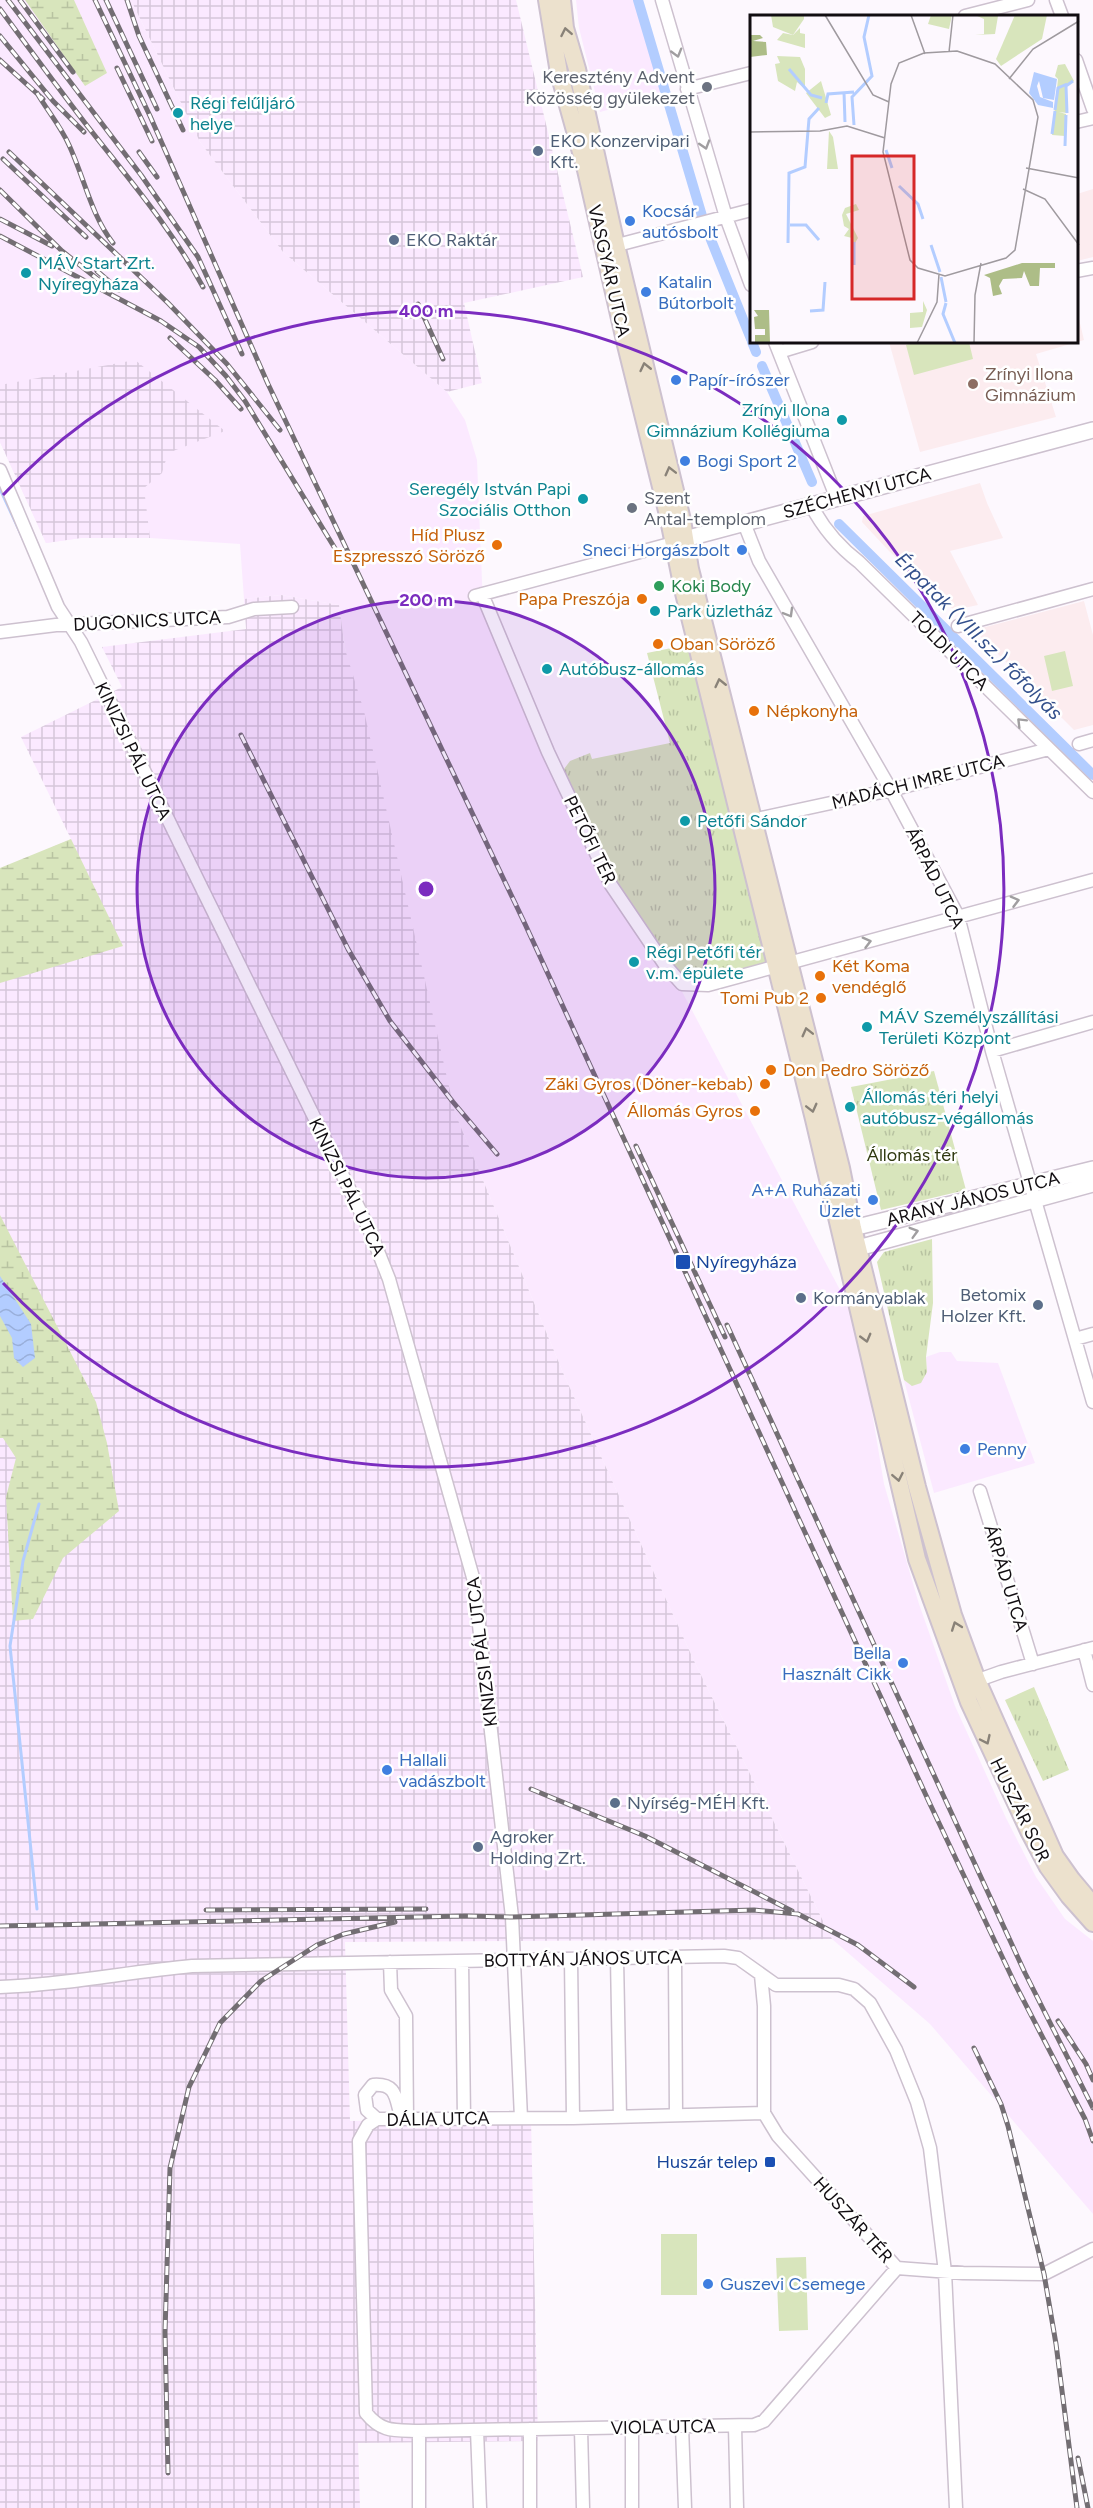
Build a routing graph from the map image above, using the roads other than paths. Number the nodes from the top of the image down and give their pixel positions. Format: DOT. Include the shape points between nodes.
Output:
graph roads {
  1 [pos="547,0"];
  2 [pos="561,0"];
  3 [pos="663,0"];
  4 [pos="1028,0"];
  5 [pos="1056,0"];
  6 [pos="969,15"];
  7 [pos="1062,15"];
  8 [pos="1078,63"];
  9 [pos="750,73"];
  10 [pos="687,89"];
  11 [pos="1093,109"];
  12 [pos="1093,118"];
  13 [pos="1078,122"];
  14 [pos="750,210"];
  15 [pos="726,217"];
  16 [pos="610,247"];
  17 [pos="1093,268"];
  18 [pos="1078,271"];
  19 [pos="750,282"];
  20 [pos="798,344"];
  21 [pos="777,347"];
  22 [pos="1093,430"];
  23 [pos="0,470"];
  24 [pos="837,499"];
  25 [pos="811,505"];
  26 [pos="744,523"];
  27 [pos="680,541"];
  28 [pos="1093,589"];
  29 [pos="478,595"];
  30 [pos="292,607"];
  31 [pos="70,625"];
  32 [pos="958,626"];
  33 [pos="0,632"];
  34 [pos="1093,740"];
  35 [pos="1079,744"];
  36 [pos="1048,749"];
  37 [pos="891,790"];
  38 [pos="1093,792"];
  39 [pos="752,820"];
  40 [pos="1093,880"];
  41 [pos="958,916"];
  42 [pos="784,965"];
  43 [pos="1093,1022"];
  44 [pos="992,1050"];
  45 [pos="1093,1169"];
  46 [pos="1093,1184"];
  47 [pos="1032,1192"];
  48 [pos="848,1234"];
  49 [pos="858,1248"];
  50 [pos="1093,1334"];
  51 [pos="1075,1339"];
  52 [pos="1093,1402"];
  53 [pos="980,1491"];
  54 [pos="1089,1649"];
  55 [pos="1033,1664"];
  56 [pos="970,1683"];
  57 [pos="1093,1685"];
  58 [pos="1093,1905"];
  59 [pos="1093,1923"];
  60 [pos="675,1957"];
  61 [pos="617,1958"];
  62 [pos="571,1959"];
  63 [pos="462,1961"];
  64 [pos="514,1961"];
  65 [pos="390,1962"];
  66 [pos="760,1975"];
  67 [pos="0,1987"];
  68 [pos="764,2113"];
  69 [pos="676,2115"];
  70 [pos="620,2117"];
  71 [pos="521,2118"];
  72 [pos="573,2118"];
  73 [pos="377,2119"];
  74 [pos="405,2119"];
  75 [pos="464,2119"];
  76 [pos="1093,2249"];
  77 [pos="897,2268"];
  78 [pos="945,2272"];
  79 [pos="366,2413"];
  80 [pos="735,2426"];
  81 [pos="682,2427"];
  82 [pos="632,2428"];
  83 [pos="530,2429"];
  84 [pos="581,2429"];
  85 [pos="477,2430"];
  86 [pos="419,2432"];
  87 [pos="419,2508"];
  88 [pos="480,2508"];
  89 [pos="530,2508"];
  90 [pos="583,2508"];
  91 [pos="632,2508"];
  92 [pos="685,2508"];
  93 [pos="737,2508"];
  94 [pos="956,2508"];
  1 -- 16 [label="main road, VASGYÁR UTCA" via="559,74"];
  16 -- 2 [label="main road, VASGYÁR UTCA, one-way"];
  3 -- 10 [label="street, one-way"];
  4 -- 6 [label="street"];
  5 -- 7 [label="street"];
  8 -- 11 [label="street"];
  9 -- 10 [label="street"];
  10 -- 15 [label="street, one-way"];
  12 -- 13 [label="street"];
  14 -- 15 [label="street"];
  15 -- 16 [label="street"];
  15 -- 19 [label="street"];
  16 -- 27 [label="main road, VASGYÁR UTCA"];
  17 -- 18 [label="street"];
  20 -- 21 [label="street"];
  21 -- 24 [label="street"];
  22 -- 24 [label="street, SZÉCHENYI UTCA"];
  23 -- 31 [label="street, KINIZSI PÁL UTCA" via="58,607"];
  24 -- 25 [label="street, SZÉCHENYI UTCA"];
  25 -- 26 [label="street, SZÉCHENYI UTCA"];
  36 -- 25 [label="street, TOLDI UTCA, one-way" via="845,552 820,524"];
  26 -- 27 [label="street, SZÉCHENYI UTCA"];
  26 -- 37 [label="street, ÁRPÁD UTCA, one-way" via="759,561"];
  27 -- 29 [label="street, SZÉCHENYI UTCA"];
  39 -- 27 [label="main road, one-way"];
  27 -- 42 [label="main road" via="683,589"];
  28 -- 32 [label="street"];
  29 -- 42 [label="street, PETŐFI TÉR" via="611,885 671,973 682,984 708,985"];
  30 -- 31 [label="street, DUGONICS UTCA" via="254,609 228,616"];
  31 -- 33 [label="street, DUGONICS UTCA"];
  31 -- 64 [label="street, KINIZSI PÁL UTCA" via="365,1221 389,1279 474,1581"];
  34 -- 35 [label="street"];
  36 -- 37 [label="street, MADÁCH IMRE UTCA"];
  36 -- 38 [label="street, TOLDI UTCA"];
  37 -- 39 [label="street, MADÁCH IMRE UTCA"];
  37 -- 41 [label="street, ÁRPÁD UTCA"];
  39 -- 42 [label="main road"];
  41 -- 40 [label="street, PETŐFI TÉR, one-way"];
  42 -- 41 [label="street, PETŐFI TÉR, one-way"];
  41 -- 44 [label="street, ÁRPÁD UTCA"];
  42 -- 48 [label="main road"];
  43 -- 44 [label="street"];
  44 -- 47 [label="street, ÁRPÁD UTCA"];
  45 -- 47 [label="street, ARANY JÁNOS UTCA"];
  46 -- 47 [label="street, ARANY JÁNOS UTCA"];
  47 -- 48 [label="street, ARANY JÁNOS UTCA"];
  49 -- 47 [label="street, ARANY JÁNOS UTCA, one-way"];
  47 -- 51 [label="street, ÁRPÁD UTCA"];
  48 -- 49 [label="main road"];
  48 -- 56 [label="main road, one-way" via="917,1559"];
  56 -- 49 [label="main road, one-way"];
  50 -- 51 [label="street"];
  51 -- 52 [label="street, ÁRPÁD UTCA"];
  53 -- 55 [label="street, ÁRPÁD UTCA"];
  54 -- 55 [label="street"];
  54 -- 57 [label="street"];
  55 -- 56 [label="street"];
  56 -- 58 [label="main road, HUSZÁR SOR" via="1055,1856"];
  56 -- 59 [label="main road, HUSZÁR SOR, one-way" via="1020,1811 1048,1867"];
  60 -- 61 [label="street, BOTTYÁN JÁNOS UTCA"];
  60 -- 66 [label="street, BOTTYÁN JÁNOS UTCA" via="738,1958"];
  60 -- 69 [label="street"];
  61 -- 62 [label="street, BOTTYÁN JÁNOS UTCA"];
  61 -- 70 [label="street"];
  62 -- 64 [label="street, BOTTYÁN JÁNOS UTCA"];
  62 -- 72 [label="street"];
  63 -- 64 [label="street, BOTTYÁN JÁNOS UTCA"];
  63 -- 65 [label="street, BOTTYÁN JÁNOS UTCA"];
  63 -- 75 [label="street"];
  64 -- 71 [label="street, KINIZSI PÁL UTCA"];
  65 -- 67 [label="street, BOTTYÁN JÁNOS UTCA" via="192,1966 74,1983"];
  65 -- 74 [label="street" via="391,1990 406,2016"];
  66 -- 68 [label="street" via="764,2007"];
  66 -- 78 [label="street, BOTTYÁN JÁNOS UTCA" via="776,1985 839,1985 854,1989 870,2003 896,2050 927,2136"];
  68 -- 69 [label="street, DÁLIA UTCA"];
  68 -- 77 [label="street, HUSZÁR TÉR" via="778,2136"];
  69 -- 70 [label="street, DÁLIA UTCA"];
  70 -- 72 [label="street, DÁLIA UTCA"];
  71 -- 72 [label="street, DÁLIA UTCA"];
  71 -- 75 [label="street, DÁLIA UTCA"];
  73 -- 74 [label="street, DÁLIA UTCA"];
  73 -- 74 [label="street" via="367,2110 365,2095 373,2085 391,2089"];
  73 -- 79 [label="street, DÁLIA UTCA" via="368,2125 359,2141"];
  74 -- 75 [label="street, DÁLIA UTCA"];
  76 -- 78 [label="street, HUSZÁR TÉR" via="1044,2274"];
  77 -- 78 [label="street, HUSZÁR TÉR"];
  77 -- 80 [label="street, VIOLA UTCA" via="764,2421"];
  78 -- 94 [label="street"];
  79 -- 86 [label="street, VIOLA UTCA" via="385,2429"];
  80 -- 81 [label="street, VIOLA UTCA"];
  80 -- 93 [label="street"];
  81 -- 82 [label="street, VIOLA UTCA"];
  81 -- 92 [label="street"];
  82 -- 84 [label="street, VIOLA UTCA"];
  82 -- 91 [label="street"];
  83 -- 84 [label="street, VIOLA UTCA"];
  83 -- 85 [label="street, VIOLA UTCA"];
  83 -- 89 [label="street"];
  84 -- 90 [label="street"];
  85 -- 86 [label="street, VIOLA UTCA"];
  85 -- 88 [label="street"];
  86 -- 87 [label="street"];
}
